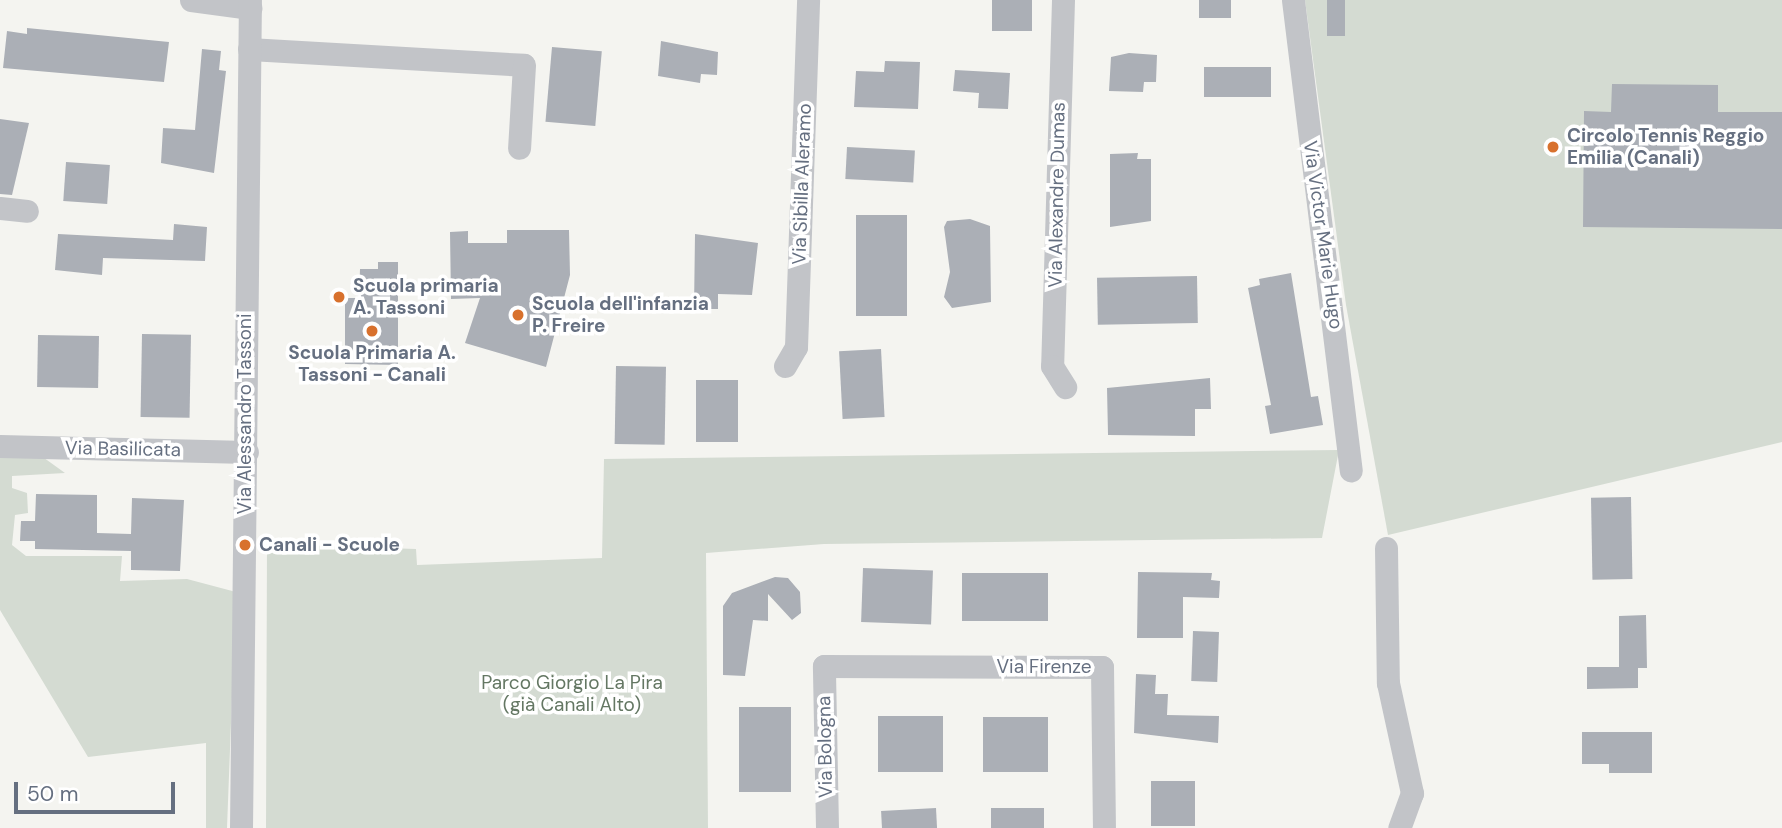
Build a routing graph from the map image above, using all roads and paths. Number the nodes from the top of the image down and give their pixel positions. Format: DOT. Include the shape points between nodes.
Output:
graph roads {
  1 [pos="191,0"];
  2 [pos="808,0"];
  3 [pos="1063,0"];
  4 [pos="1293,0"];
  5 [pos="250,4"];
  6 [pos="249,49"];
  7 [pos="519,148"];
  8 [pos="0,208"];
  9 [pos="27,211"];
  10 [pos="785,366"];
  11 [pos="1065,387"];
  12 [pos="0,446"];
  13 [pos="247,452"];
  14 [pos="1351,470"];
  15 [pos="1386,548"];
  16 [pos="824,666"];
  17 [pos="241,828"];
  18 [pos="827,828"];
  19 [pos="1104,828"];
  20 [pos="1399,828"];
  1 -- 5 [label="street"];
  2 -- 10 [label="street, Via Sibilla Aleramo" via="796,347"];
  3 -- 11 [label="street, Via Alexandre Dumas" via="1052,366"];
  4 -- 14 [label="street, Via Victor Marie Hugo"];
  5 -- 6 [label="street, Via Alessandro Tassoni"];
  6 -- 7 [label="street" via="524,65"];
  6 -- 13 [label="street, Via Alessandro Tassoni"];
  8 -- 9 [label="street"];
  12 -- 13 [label="street, Via Basilicata"];
  13 -- 17 [label="street, Via Alessandro Tassoni"];
  15 -- 20 [label="street" via="1388,683 1412,793"];
  16 -- 18 [label="street, Via Bologna"];
  16 -- 19 [label="street, Via Firenze" via="1102,667"];
}
